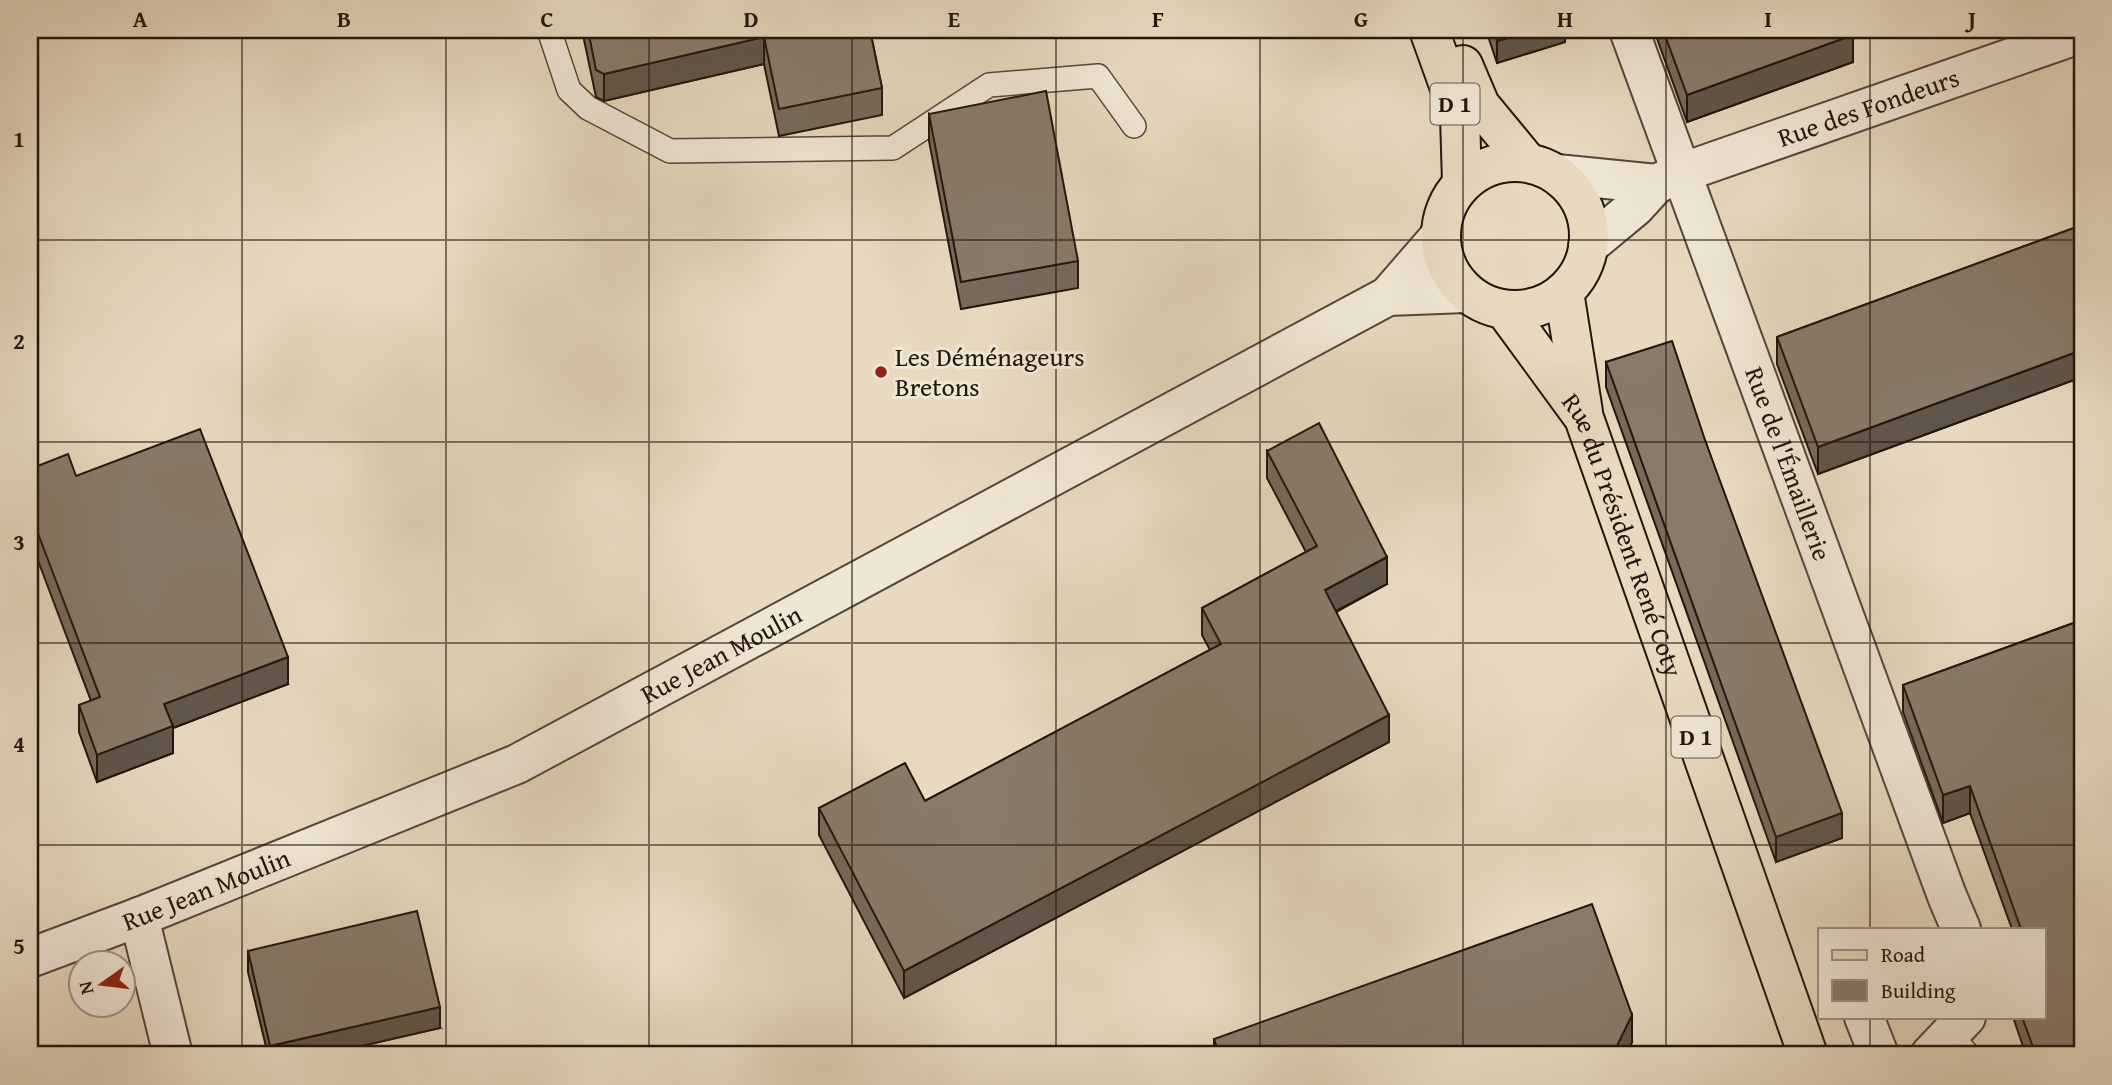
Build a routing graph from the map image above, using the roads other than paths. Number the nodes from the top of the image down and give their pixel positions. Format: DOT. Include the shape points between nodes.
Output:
graph roads {
  1 [pos="549,30"];
  2 [pos="1429,30"];
  3 [pos="1450,30"];
  4 [pos="1629,30"];
  5 [pos="2082,33"];
  6 [pos="1134,126"];
  7 [pos="1542,168"];
  8 [pos="1669,179"];
  9 [pos="1462,183"];
  10 [pos="1440,236"];
  11 [pos="1588,246"];
  12 [pos="1564,292"];
  13 [pos="1466,293"];
  14 [pos="1388,296"];
  15 [pos="1505,310"];
  16 [pos="1584,418"];
  17 [pos="139,917"];
  18 [pos="1951,918"];
  19 [pos="30,958"];
  20 [pos="1864,1018"];
  21 [pos="173,1055"];
  22 [pos="1808,1055"];
  23 [pos="1879,1055"];
  1 -- 6 [label="lane" via="569,90 589,108 670,151 893,148 989,85 1098,76"];
  2 -- 9 [label="main road, D 1" via="1460,116"];
  3 -- 7 [label="main road, D 1" via="1480,105"];
  4 -- 8 [label="street, Rue de l'Émaillerie"];
  5 -- 8 [label="street, Rue des Fondeurs"];
  7 -- 8 [label="street"];
  7 -- 9 [label="main road" via="1509,161 1476,172"];
  7 -- 11 [label="main road" via="1573,188 1583,206"];
  8 -- 11 [label="street"];
  8 -- 18 [label="street, Rue de l'Émaillerie"];
  9 -- 10 [label="main road" via="1450,198"];
  10 -- 13 [label="main road" via="1443,257"];
  10 -- 14 [label="street, Rue Jean Moulin"];
  11 -- 12 [label="main road" via="1583,264"];
  12 -- 15 [label="main road" via="1546,304"];
  12 -- 16 [label="main road, D 1"];
  13 -- 14 [label="street, Rue Jean Moulin"];
  13 -- 15 [label="main road"];
  14 -- 17 [label="street, Rue Jean Moulin" via="517,764"];
  15 -- 16 [label="main road, Rue du Président René Coty / D 1"];
  16 -- 22 [label="main road, Rue du Président René Coty / D 1"];
  17 -- 19 [label="street, Rue Jean Moulin"];
  17 -- 21 [label="street"];
  20 -- 23 [label="street"];
}
